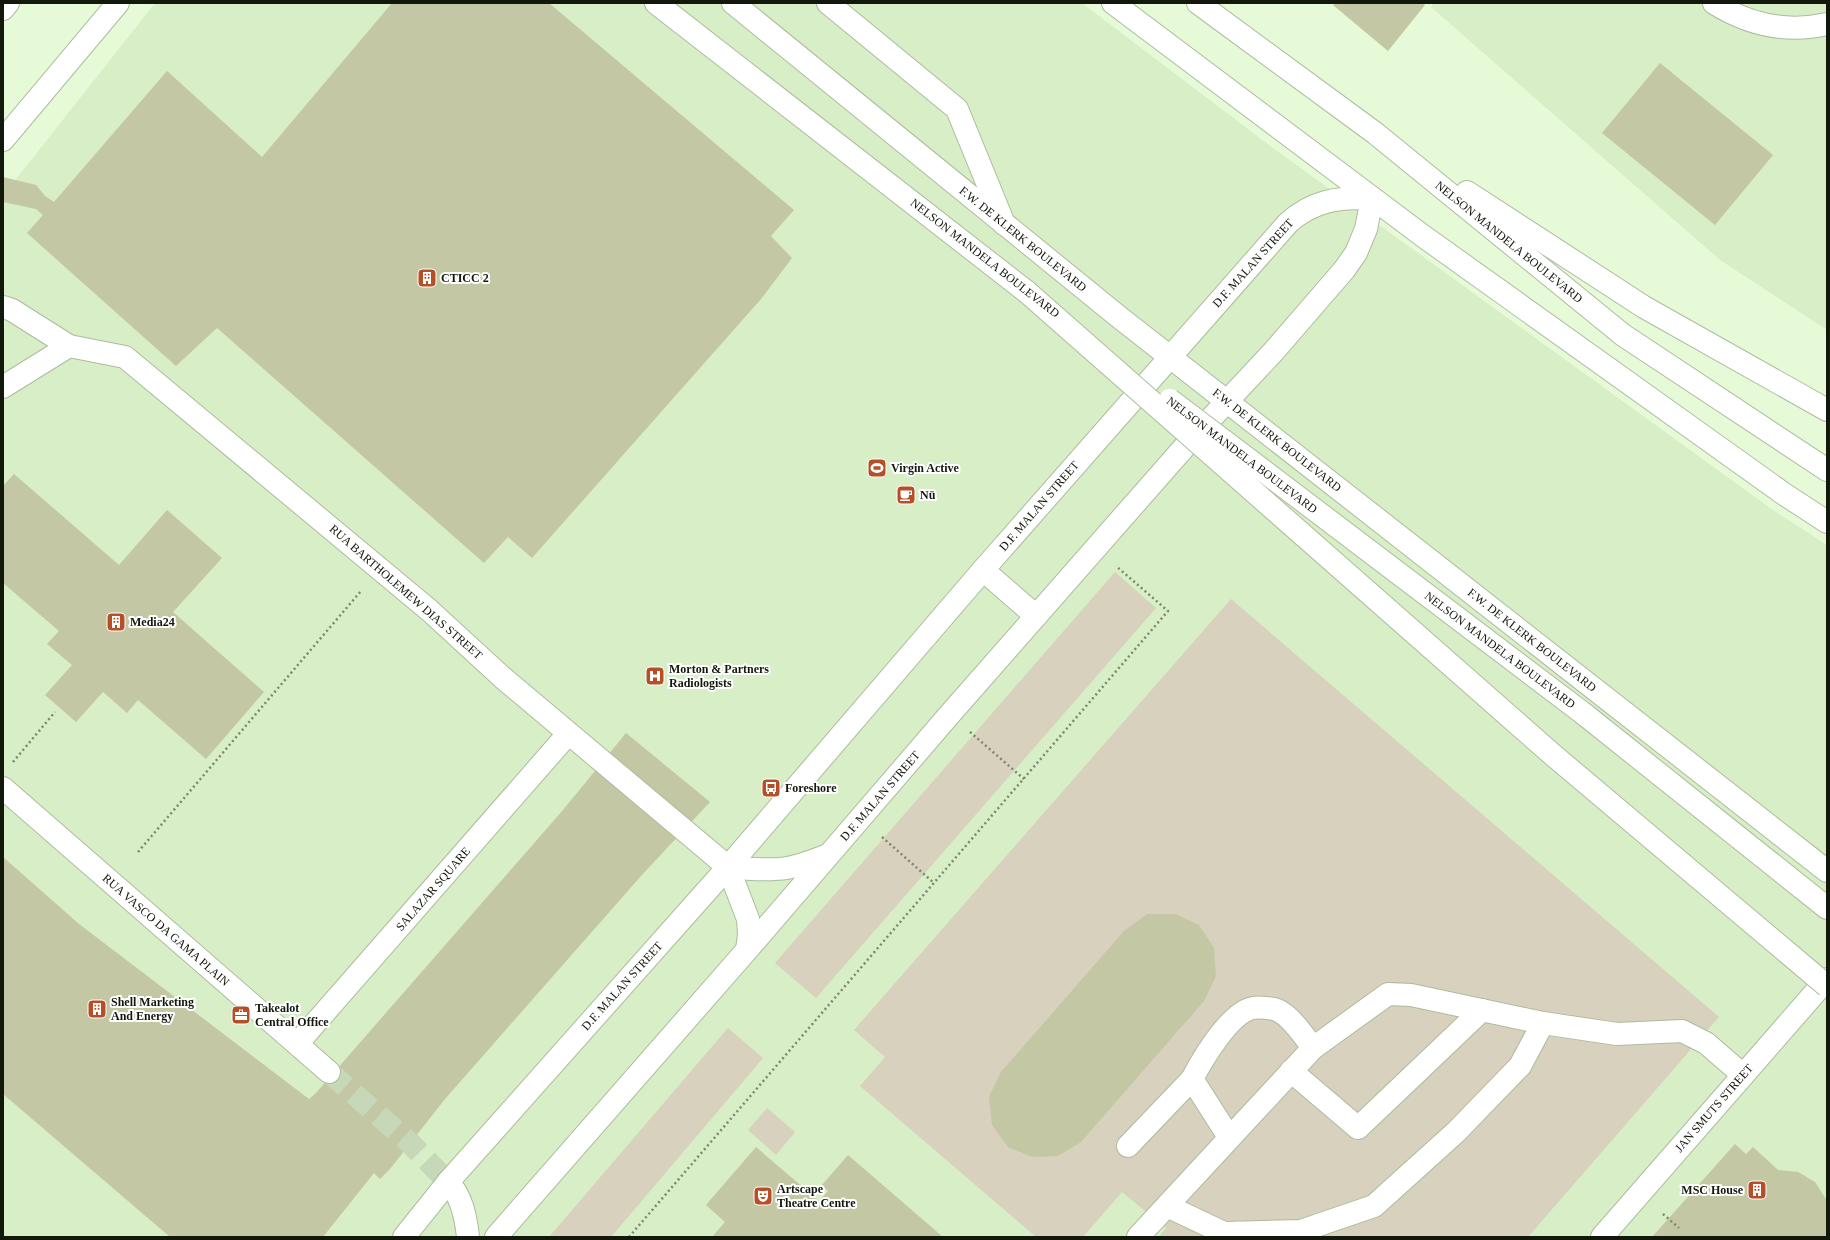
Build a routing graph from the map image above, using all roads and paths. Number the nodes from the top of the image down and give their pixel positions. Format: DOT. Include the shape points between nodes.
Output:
graph roads {
  1 [pos="8,3"];
  2 [pos="118,3"];
  3 [pos="656,3"];
  4 [pos="733,3"];
  5 [pos="828,3"];
  6 [pos="1114,3"];
  7 [pos="1198,3"];
  8 [pos="1714,3"];
  9 [pos="3,9"];
  10 [pos="1827,24"];
  11 [pos="1375,133"];
  12 [pos="3,140"];
  13 [pos="1372,199"];
  14 [pos="1004,224"];
  15 [pos="1027,292"];
  16 [pos="3,307"];
  17 [pos="69,346"];
  18 [pos="1170,357"];
  19 [pos="3,387"];
  20 [pos="1227,401"];
  21 [pos="1827,410"];
  22 [pos="1827,470"];
  23 [pos="1827,522"];
  24 [pos="1097,548"];
  25 [pos="983,570"];
  26 [pos="364,588"];
  27 [pos="1036,616"];
  28 [pos="55,712"];
  29 [pos="950,714"];
  30 [pos="568,734"];
  31 [pos="12,764"];
  32 [pos="1024,779"];
  33 [pos="3,788"];
  34 [pos="861,818"];
  35 [pos="138,852"];
  36 [pos="830,854"];
  37 [pos="728,867"];
  38 [pos="1827,871"];
  39 [pos="934,883"];
  40 [pos="1827,908"];
  41 [pos="747,950"];
  42 [pos="1827,979"];
  43 [pos="1827,986"];
  44 [pos="1482,1010"];
  45 [pos="1543,1023"];
  46 [pos="297,1044"];
  47 [pos="1313,1048"];
  48 [pos="1291,1071"];
  49 [pos="329,1072"];
  50 [pos="1743,1075"];
  51 [pos="1192,1079"];
  52 [pos="1229,1137"];
  53 [pos="1128,1146"];
  54 [pos="448,1182"];
  55 [pos="1167,1206"];
  56 [pos="1663,1214"];
  57 [pos="1679,1228"];
  58 [pos="404,1237"];
  59 [pos="468,1237"];
  60 [pos="496,1237"];
  61 [pos="629,1237"];
  62 [pos="1138,1237"];
  63 [pos="1602,1237"];
  1 -- 9 [label="main road"];
  2 -- 12 [label="main road"];
  3 -- 15 [label="main road, NELSON MANDELA BOULEVARD"];
  4 -- 14 [label="main road, F.W. DE KLERK BOULEVARD"];
  5 -- 14 [label="main road" via="957,109"];
  6 -- 13 [label="main road"];
  7 -- 11 [label="main road, NELSON MANDELA BOULEVARD"];
  8 -- 10 [label="main road" via="1755,22 1776,27 1791,29"];
  11 -- 21 [label="main road" via="1644,307"];
  11 -- 22 [label="main road, NELSON MANDELA BOULEVARD" via="1623,335"];
  13 -- 18 [label="main road, D.F. MALAN STREET" via="1340,198 1322,202 1299,213 1288,222"];
  13 -- 20 [label="main road, D.F. MALAN STREET" via="1366,229 1356,253 1344,270"];
  13 -- 23 [label="main road"];
  14 -- 18 [label="main road, F.W. DE KLERK BOULEVARD"];
  15 -- 40 [label="main road, NELSON MANDELA BOULEVARD, bridge" via="1584,714"];
  15 -- 43 [label="main road, bridge" via="1553,754"];
  16 -- 17 [label="main road, RUA BARTHOLEMEW DIAS STREET"];
  17 -- 19 [label="main road"];
  17 -- 30 [label="main road, RUA BARTHOLEMEW DIAS STREET" via="125,357 429,610"];
  18 -- 20 [label="main road, F.W. DE KLERK BOULEVARD"];
  18 -- 25 [label="main road, D.F. MALAN STREET"];
  20 -- 24 [label="main road, D.F. MALAN STREET"];
  20 -- 38 [label="main road, F.W. DE KLERK BOULEVARD"];
  24 -- 27 [label="main road, D.F. MALAN STREET"];
  24 -- 32 [label="path" via="1168,611"];
  25 -- 27 [label="main road"];
  25 -- 37 [label="main road, D.F. MALAN STREET"];
  26 -- 35 [label="path"];
  27 -- 29 [label="main road, D.F. MALAN STREET"];
  28 -- 31 [label="path"];
  29 -- 32 [label="path"];
  29 -- 34 [label="main road, D.F. MALAN STREET"];
  30 -- 37 [label="main road, RUA BARTHOLEMEW DIAS STREET"];
  30 -- 46 [label="main road, SALAZAR SQUARE"];
  32 -- 39 [label="path"];
  33 -- 46 [label="main road, RUA VASCO DA GAMA PLAIN"];
  34 -- 36 [label="main road, D.F. MALAN STREET"];
  34 -- 39 [label="path"];
  36 -- 37 [label="main road" via="787,868"];
  36 -- 41 [label="main road, D.F. MALAN STREET"];
  37 -- 41 [label="main road, RUA BARTHOLEMEW DIAS STREET" via="748,919"];
  37 -- 54 [label="main road, D.F. MALAN STREET"];
  39 -- 61 [label="path"];
  41 -- 60 [label="main road, D.F. MALAN STREET"];
  42 -- 50 [label="main road, JAN SMUTS STREET"];
  44 -- 45 [label="main road"];
  44 -- 47 [label="main road" via="1411,995 1388,994"];
  44 -- 48 [label="main road" via="1358,1128"];
  45 -- 50 [label="main road" via="1617,1034 1682,1031 1706,1043"];
  45 -- 55 [label="main road" via="1520,1066 1456,1132 1374,1206 1301,1231 1224,1233"];
  46 -- 49 [label="main road, RUA VASCO DA GAMA PLAIN"];
  47 -- 48 [label="main road"];
  47 -- 51 [label="main road" via="1299,1028 1278,1010 1252,1008 1234,1018 1204,1055"];
  48 -- 52 [label="main road"];
  50 -- 63 [label="main road, JAN SMUTS STREET"];
  51 -- 52 [label="main road"];
  51 -- 53 [label="main road"];
  52 -- 55 [label="main road"];
  54 -- 58 [label="main road, D.F. MALAN STREET"];
  54 -- 59 [label="main road" via="462,1207"];
  55 -- 62 [label="main road"];
  56 -- 57 [label="path"];
}
